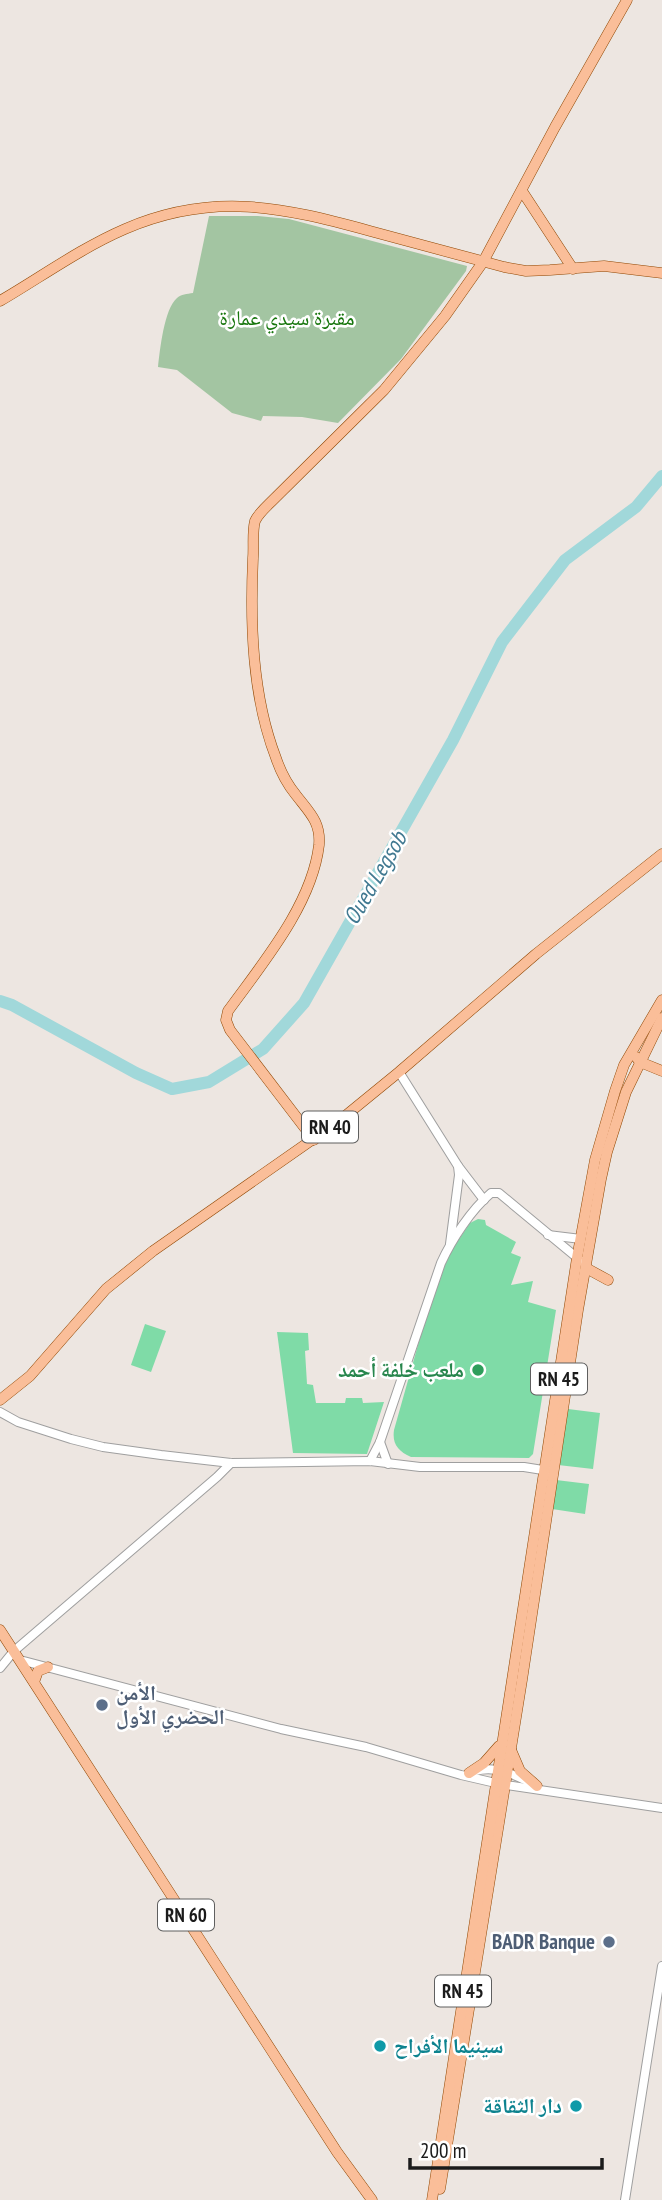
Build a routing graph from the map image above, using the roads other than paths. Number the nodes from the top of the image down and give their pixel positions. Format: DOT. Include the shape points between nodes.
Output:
graph roads {
  1 [pos="627,0"];
  2 [pos="522,191"];
  3 [pos="483,262"];
  4 [pos="573,269"];
  5 [pos="662,273"];
  6 [pos="0,301"];
  7 [pos="662,854"];
  8 [pos="662,1000"];
  9 [pos="662,1018"];
  10 [pos="631,1051"];
  11 [pos="640,1062"];
  12 [pos="662,1071"];
  13 [pos="399,1072"];
  14 [pos="314,1140"];
  15 [pos="457,1166"];
  16 [pos="484,1200"];
  17 [pos="548,1234"];
  18 [pos="581,1238"];
  19 [pos="449,1247"];
  20 [pos="577,1258"];
  21 [pos="587,1266"];
  22 [pos="608,1280"];
  23 [pos="0,1400"];
  24 [pos="0,1412"];
  25 [pos="380,1442"];
  26 [pos="370,1461"];
  27 [pos="231,1462"];
  28 [pos="388,1464"];
  29 [pos="549,1471"];
  30 [pos="0,1630"];
  31 [pos="17,1655"];
  32 [pos="48,1667"];
  33 [pos="0,1668"];
  34 [pos="34,1682"];
  35 [pos="506,1745"];
  36 [pos="502,1771"];
  37 [pos="465,1774"];
  38 [pos="500,1783"];
  39 [pos="540,1788"];
  40 [pos="662,1808"];
  41 [pos="478,1925"];
  42 [pos="662,1966"];
  43 [pos="372,2200"];
  44 [pos="432,2200"];
  45 [pos="438,2200"];
  46 [pos="625,2200"];
  1 -- 2 [label="main road"];
  2 -- 3 [label="main road"];
  2 -- 4 [label="main road"];
  3 -- 4 [label="main road" via="526,271"];
  3 -- 6 [label="main road" via="292,211 211,206 183,209 125,229"];
  3 -- 14 [label="main road" via="384,390 256,520 253,613 261,701 275,757 315,817 319,844 303,898 228,1011 227,1024"];
  4 -- 5 [label="main road" via="604,266"];
  7 -- 13 [label="main road, RN 40"];
  8 -- 10 [label="main road, RN 45"];
  9 -- 11 [label="main road, RN 45"];
  10 -- 11 [label="main road"];
  10 -- 18 [label="main road, RN 45" via="601,1139"];
  11 -- 12 [label="main road"];
  11 -- 21 [label="main road, RN 45" via="607,1152"];
  13 -- 14 [label="main road, RN 40"];
  13 -- 15 [label="street"];
  14 -- 23 [label="main road, RN 40" via="106,1289 30,1376"];
  15 -- 16 [label="street"];
  15 -- 19 [label="street"];
  16 -- 17 [label="street" via="492,1193 499,1194"];
  16 -- 19 [label="street"];
  17 -- 18 [label="street"];
  17 -- 20 [label="street"];
  18 -- 20 [label="main road, RN 45"];
  19 -- 25 [label="street" via="431,1286"];
  20 -- 21 [label="street"];
  20 -- 29 [label="main road, RN 45"];
  21 -- 22 [label="main road"];
  21 -- 29 [label="main road, RN 45"];
  24 -- 27 [label="street" via="41,1431 103,1447"];
  25 -- 26 [label="street"];
  25 -- 28 [label="street"];
  26 -- 27 [label="street"];
  26 -- 28 [label="street"];
  27 -- 31 [label="street"];
  28 -- 29 [label="street"];
  29 -- 35 [label="main road, RN 45"];
  30 -- 31 [label="main road, RN 60"];
  31 -- 32 [label="street"];
  31 -- 33 [label="street"];
  31 -- 34 [label="main road, RN 60"];
  32 -- 34 [label="main road" via="38,1671"];
  32 -- 37 [label="street"];
  34 -- 43 [label="main road, RN 60"];
  35 -- 36 [label="main road, RN 45"];
  35 -- 37 [label="main road"];
  35 -- 39 [label="main road" via="520,1770"];
  36 -- 37 [label="street"];
  36 -- 38 [label="main road, RN 45"];
  36 -- 39 [label="street"];
  37 -- 38 [label="street"];
  38 -- 39 [label="street"];
  38 -- 41 [label="main road, RN 45"];
  39 -- 40 [label="street"];
  41 -- 44 [label="main road, RN 45"];
  41 -- 45 [label="main road, RN 45"];
  42 -- 46 [label="street"];
}
